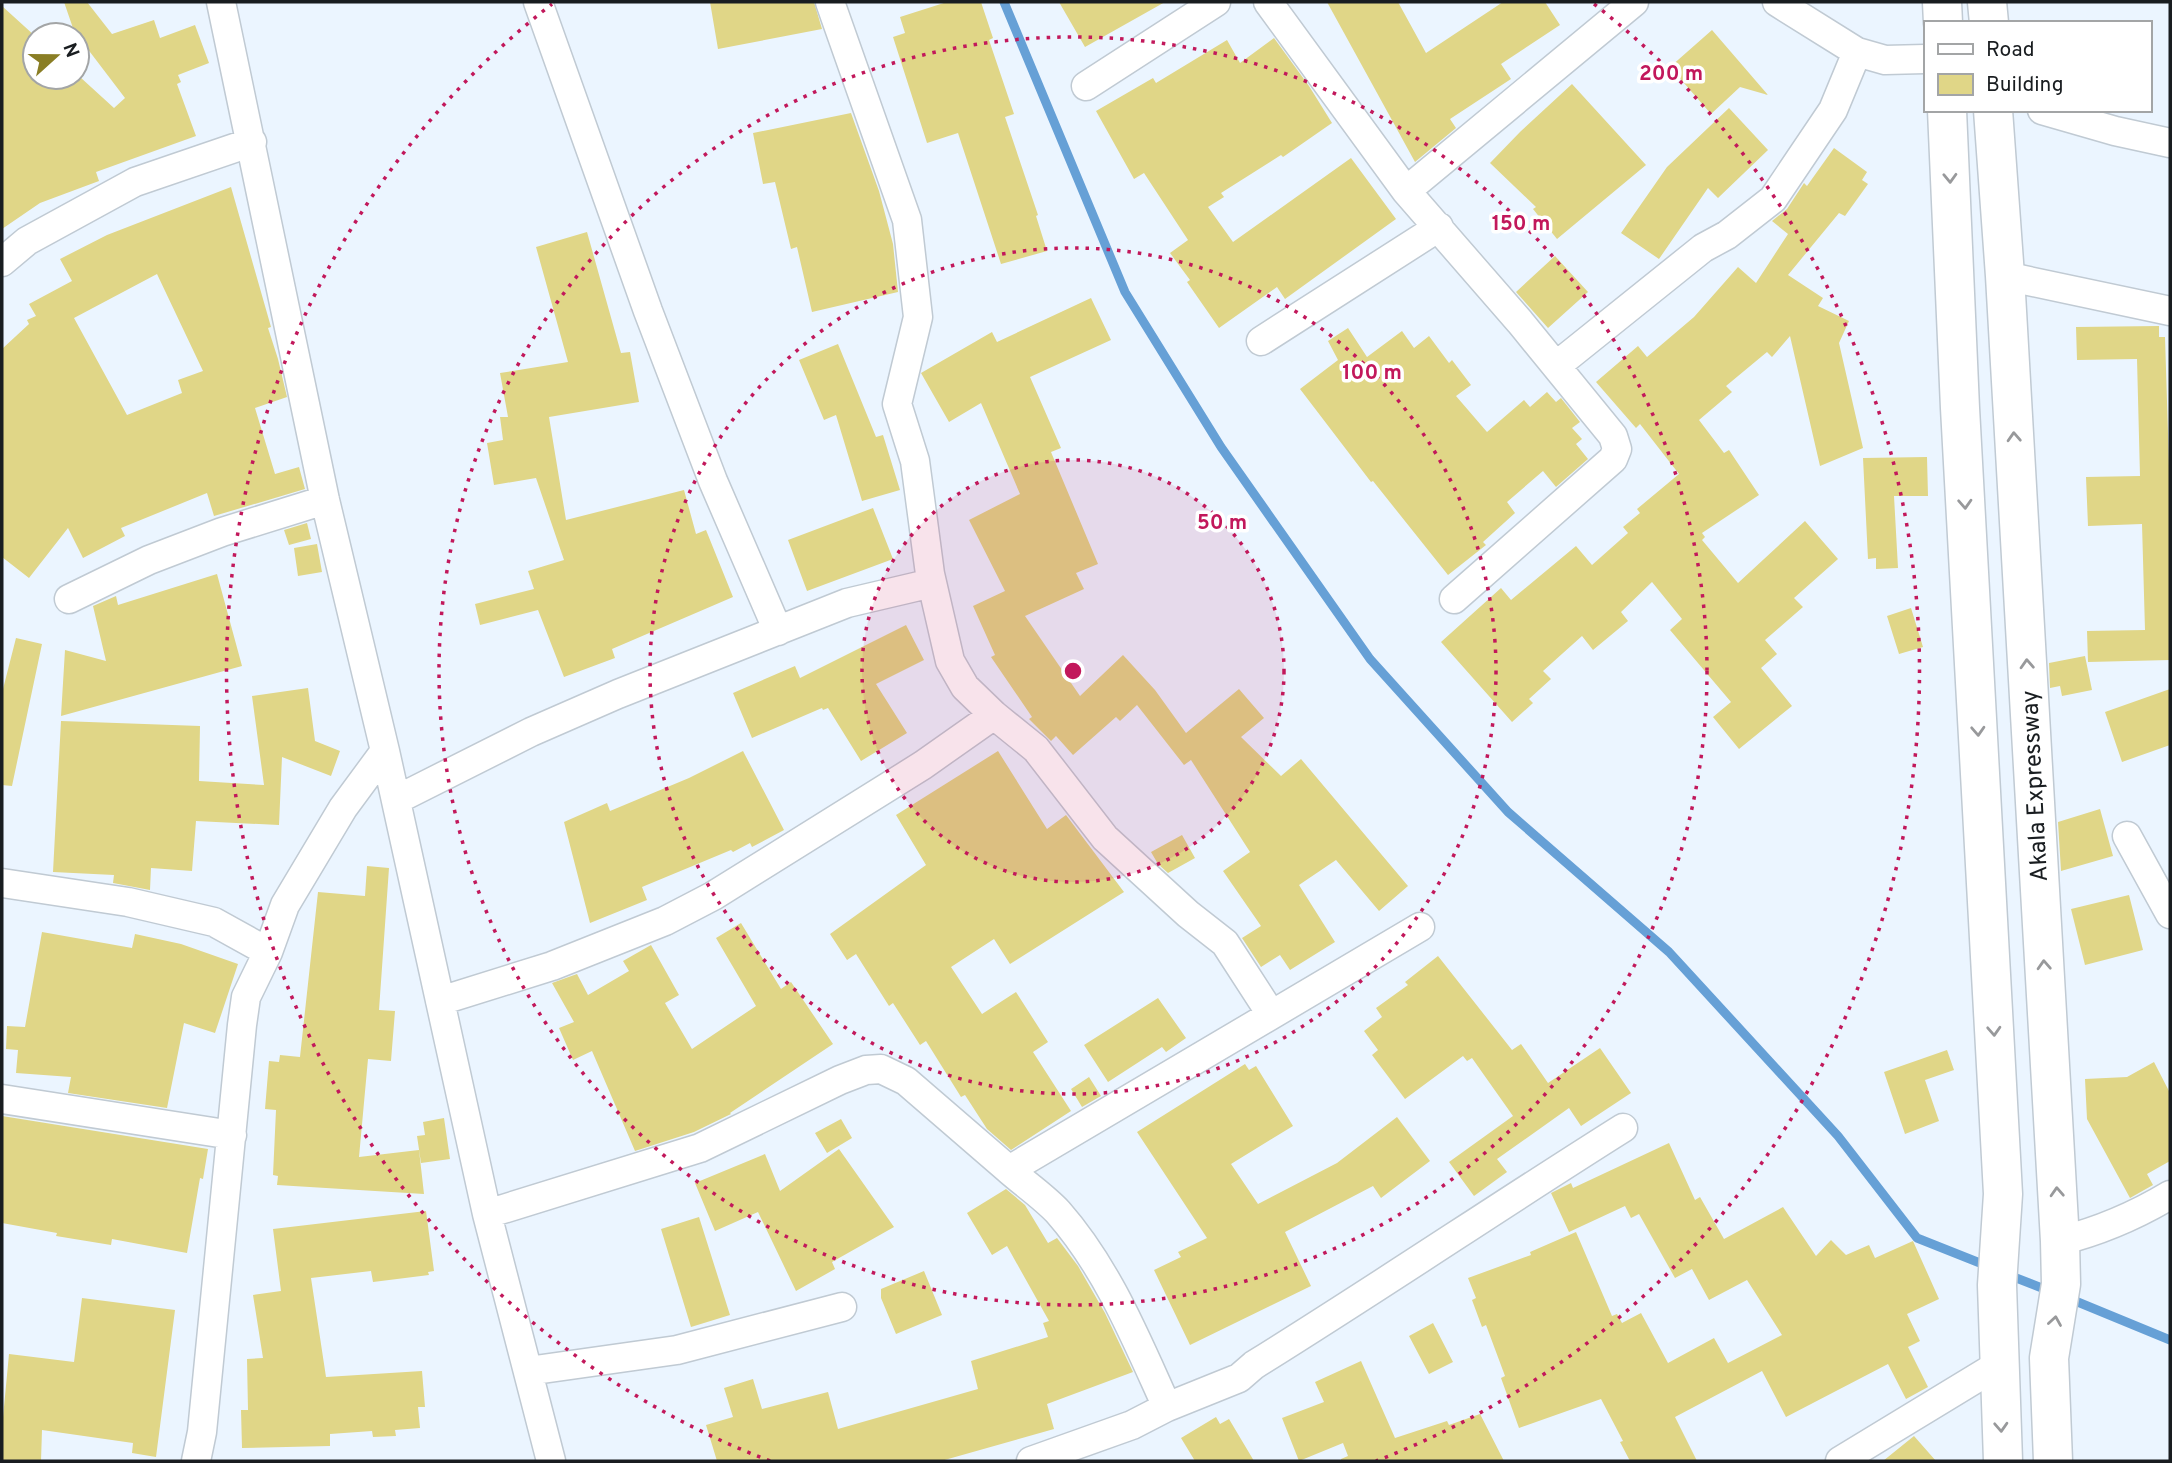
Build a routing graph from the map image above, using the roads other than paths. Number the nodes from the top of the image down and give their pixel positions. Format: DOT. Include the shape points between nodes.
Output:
graph roads {
  1 [pos="221,2"];
  2 [pos="538,2"];
  3 [pos="830,2"];
  4 [pos="1216,2"];
  5 [pos="1268,2"];
  6 [pos="1634,2"];
  7 [pos="1777,2"];
  8 [pos="1942,2"];
  9 [pos="1987,2"];
  10 [pos="1943,21"];
  11 [pos="1989,21"];
  12 [pos="1857,52"];
  13 [pos="1924,59"];
  14 [pos="1086,86"];
  15 [pos="1947,112"];
  16 [pos="1993,112"];
  17 [pos="2049,112"];
  18 [pos="251,142"];
  19 [pos="2170,143"];
  20 [pos="1406,191"];
  21 [pos="1439,227"];
  22 [pos="2,262"];
  23 [pos="2005,276"];
  24 [pos="2170,311"];
  25 [pos="1261,341"];
  26 [pos="1556,366"];
  27 [pos="325,500"];
  28 [pos="932,583"];
  29 [pos="69,599"];
  30 [pos="1454,599"];
  31 [pos="778,631"];
  32 [pos="994,715"];
  33 [pos="385,751"];
  34 [pos="396,800"];
  35 [pos="2127,836"];
  36 [pos="2,883"];
  37 [pos="2170,914"];
  38 [pos="1420,927"];
  39 [pos="268,952"];
  40 [pos="440,1001"];
  41 [pos="1271,1014"];
  42 [pos="2,1099"];
  43 [pos="1623,1128"];
  44 [pos="232,1135"];
  45 [pos="1009,1170"];
  46 [pos="2170,1195"];
  47 [pos="487,1214"];
  48 [pos="2060,1241"];
  49 [pos="842,1307"];
  50 [pos="1998,1365"];
  51 [pos="527,1371"];
  52 [pos="1167,1408"];
  53 [pos="196,1461"];
  54 [pos="551,1461"];
  55 [pos="1031,1461"];
  56 [pos="1840,1461"];
  57 [pos="2003,1461"];
  58 [pos="2053,1461"];
  1 -- 18 [label="street"];
  2 -- 31 [label="street" via="648,312 713,481"];
  3 -- 28 [label="street" via="908,230 918,317 897,404 915,461"];
  4 -- 14 [label="street"];
  5 -- 20 [label="street"];
  6 -- 20 [label="street"];
  7 -- 12 [label="street"];
  8 -- 10 [label="main road"];
  9 -- 11 [label="main road"];
  12 -- 13 [label="street" via="1885,60"];
  12 -- 26 [label="street" via="1833,110 1773,199 1703,248"];
  15 -- 50 [label="main road, one-way" via="2003,1194"];
  16 -- 23 [label="main road, Akala Expressway"];
  17 -- 19 [label="street"];
  18 -- 22 [label="street" via="135,182 27,241"];
  18 -- 27 [label="street"];
  20 -- 21 [label="street"];
  21 -- 25 [label="street"];
  21 -- 26 [label="street"];
  23 -- 24 [label="street"];
  48 -- 23 [label="main road, Akala Expressway, one-way"];
  26 -- 30 [label="street" via="1613,436 1617,449 1613,459"];
  27 -- 29 [label="street" via="149,560"];
  27 -- 33 [label="street"];
  28 -- 31 [label="street" via="847,603"];
  28 -- 32 [label="street" via="950,661 965,687"];
  31 -- 34 [label="street" via="531,732"];
  32 -- 40 [label="street" via="912,772 713,896 552,966"];
  32 -- 41 [label="street" via="1036,749 1104,838 1225,943"];
  33 -- 34 [label="street"];
  33 -- 39 [label="street" via="343,808 291,894"];
  34 -- 40 [label="street"];
  35 -- 37 [label="street"];
  36 -- 39 [label="street" via="128,902 214,922"];
  38 -- 41 [label="street"];
  39 -- 44 [label="street" via="246,997"];
  40 -- 47 [label="street"];
  41 -- 45 [label="street"];
  42 -- 44 [label="street"];
  43 -- 52 [label="street" via="1239,1378"];
  44 -- 53 [label="street"];
  45 -- 47 [label="street" via="906,1081 881,1069 866,1070 700,1148"];
  45 -- 52 [label="street" via="1056,1210 1086,1248 1119,1303"];
  46 -- 48 [label="street" via="2094,1233"];
  47 -- 51 [label="street"];
  58 -- 48 [label="main road, Akala Expressway, one-way" via="2049,1358 2061,1284"];
  49 -- 51 [label="street" via="677,1350"];
  50 -- 56 [label="street"];
  50 -- 57 [label="main road, one-way"];
  51 -- 54 [label="street"];
  52 -- 55 [label="street"];
}
